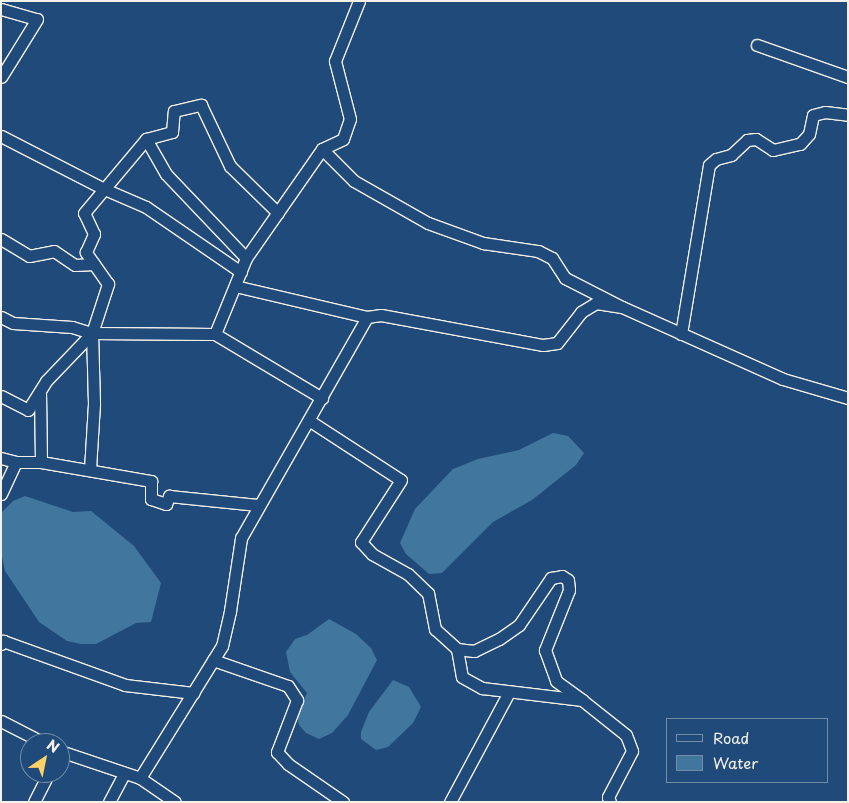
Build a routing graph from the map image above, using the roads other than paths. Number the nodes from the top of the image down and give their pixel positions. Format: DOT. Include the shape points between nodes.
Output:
graph roads {
  1 [pos="358,1"];
  2 [pos="1,8"];
  3 [pos="756,44"];
  4 [pos="1,77"];
  5 [pos="848,77"];
  6 [pos="848,115"];
  7 [pos="1,136"];
  8 [pos="146,139"];
  9 [pos="322,149"];
  10 [pos="102,188"];
  11 [pos="278,213"];
  12 [pos="1,238"];
  13 [pos="246,258"];
  14 [pos="94,264"];
  15 [pos="241,272"];
  16 [pos="235,286"];
  17 [pos="622,307"];
  18 [pos="1,317"];
  19 [pos="367,317"];
  20 [pos="92,333"];
  21 [pos="215,334"];
  22 [pos="681,334"];
  23 [pos="40,393"];
  24 [pos="1,396"];
  25 [pos="322,398"];
  26 [pos="848,398"];
  27 [pos="310,421"];
  28 [pos="1,458"];
  29 [pos="16,462"];
  30 [pos="41,462"];
  31 [pos="90,468"];
  32 [pos="1,494"];
  33 [pos="258,505"];
  34 [pos="1,644"];
  35 [pos="457,649"];
  36 [pos="213,660"];
  37 [pos="509,692"];
  38 [pos="194,693"];
  39 [pos="582,700"];
  40 [pos="1,721"];
  41 [pos="24,733"];
  42 [pos="70,755"];
  43 [pos="124,774"];
  44 [pos="140,778"];
  45 [pos="44,783"];
  46 [pos="34,802"];
  47 [pos="109,802"];
  48 [pos="176,802"];
  49 [pos="343,802"];
  50 [pos="450,802"];
  51 [pos="610,802"];
  1 -- 9 [label="street" via="335,61 350,119 342,138"];
  2 -- 4 [label="street" via="37,18"];
  3 -- 5 [label="street"];
  6 -- 22 [label="street" via="825,112 813,115 809,134 800,144 773,150 756,139 747,140 731,155 716,159 709,165"];
  7 -- 10 [label="street"];
  8 -- 10 [label="street"];
  8 -- 11 [label="street" via="172,132 174,111 201,105 230,166"];
  8 -- 13 [label="street" via="166,174"];
  9 -- 11 [label="street"];
  9 -- 17 [label="street" via="354,181 409,214 484,243 538,252 552,258 566,278"];
  10 -- 14 [label="street" via="84,213 94,234 86,252"];
  10 -- 15 [label="street" via="146,207"];
  11 -- 13 [label="street"];
  12 -- 14 [label="street" via="28,256 54,251 75,265"];
  13 -- 15 [label="street"];
  14 -- 20 [label="street" via="108,284"];
  15 -- 16 [label="street"];
  16 -- 19 [label="street"];
  16 -- 21 [label="street"];
  17 -- 19 [label="street" via="596,303 581,312 557,343 543,345 381,315"];
  17 -- 22 [label="street"];
  18 -- 20 [label="street" via="12,323 72,327"];
  19 -- 25 [label="street"];
  20 -- 21 [label="street"];
  20 -- 23 [label="street" via="46,381"];
  20 -- 31 [label="street" via="94,403"];
  21 -- 25 [label="street"];
  22 -- 26 [label="street" via="783,379"];
  23 -- 24 [label="street" via="28,410"];
  23 -- 30 [label="street"];
  25 -- 27 [label="street"];
  27 -- 33 [label="street"];
  27 -- 35 [label="street" via="401,480 361,542 372,554 408,574 428,594 435,629"];
  28 -- 29 [label="street"];
  29 -- 30 [label="street"];
  29 -- 32 [label="street"];
  30 -- 31 [label="street"];
  31 -- 33 [label="street" via="151,481 151,499 166,504 169,496"];
  33 -- 36 [label="street" via="241,538 222,646"];
  34 -- 38 [label="street" via="3,641 125,685"];
  35 -- 37 [label="street" via="462,677 482,688"];
  35 -- 39 [label="street" via="474,651 499,640 519,625 551,578 562,576 568,580 569,590 545,650 556,681"];
  36 -- 38 [label="street"];
  36 -- 49 [label="street" via="288,686 297,700 277,752 288,764"];
  37 -- 39 [label="street"];
  37 -- 50 [label="street"];
  38 -- 44 [label="street"];
  39 -- 51 [label="street" via="626,735 632,751 608,797"];
  40 -- 41 [label="street"];
  42 -- 43 [label="street"];
  43 -- 44 [label="street"];
  43 -- 47 [label="street"];
  44 -- 48 [label="street"];
  45 -- 46 [label="street"];
}
